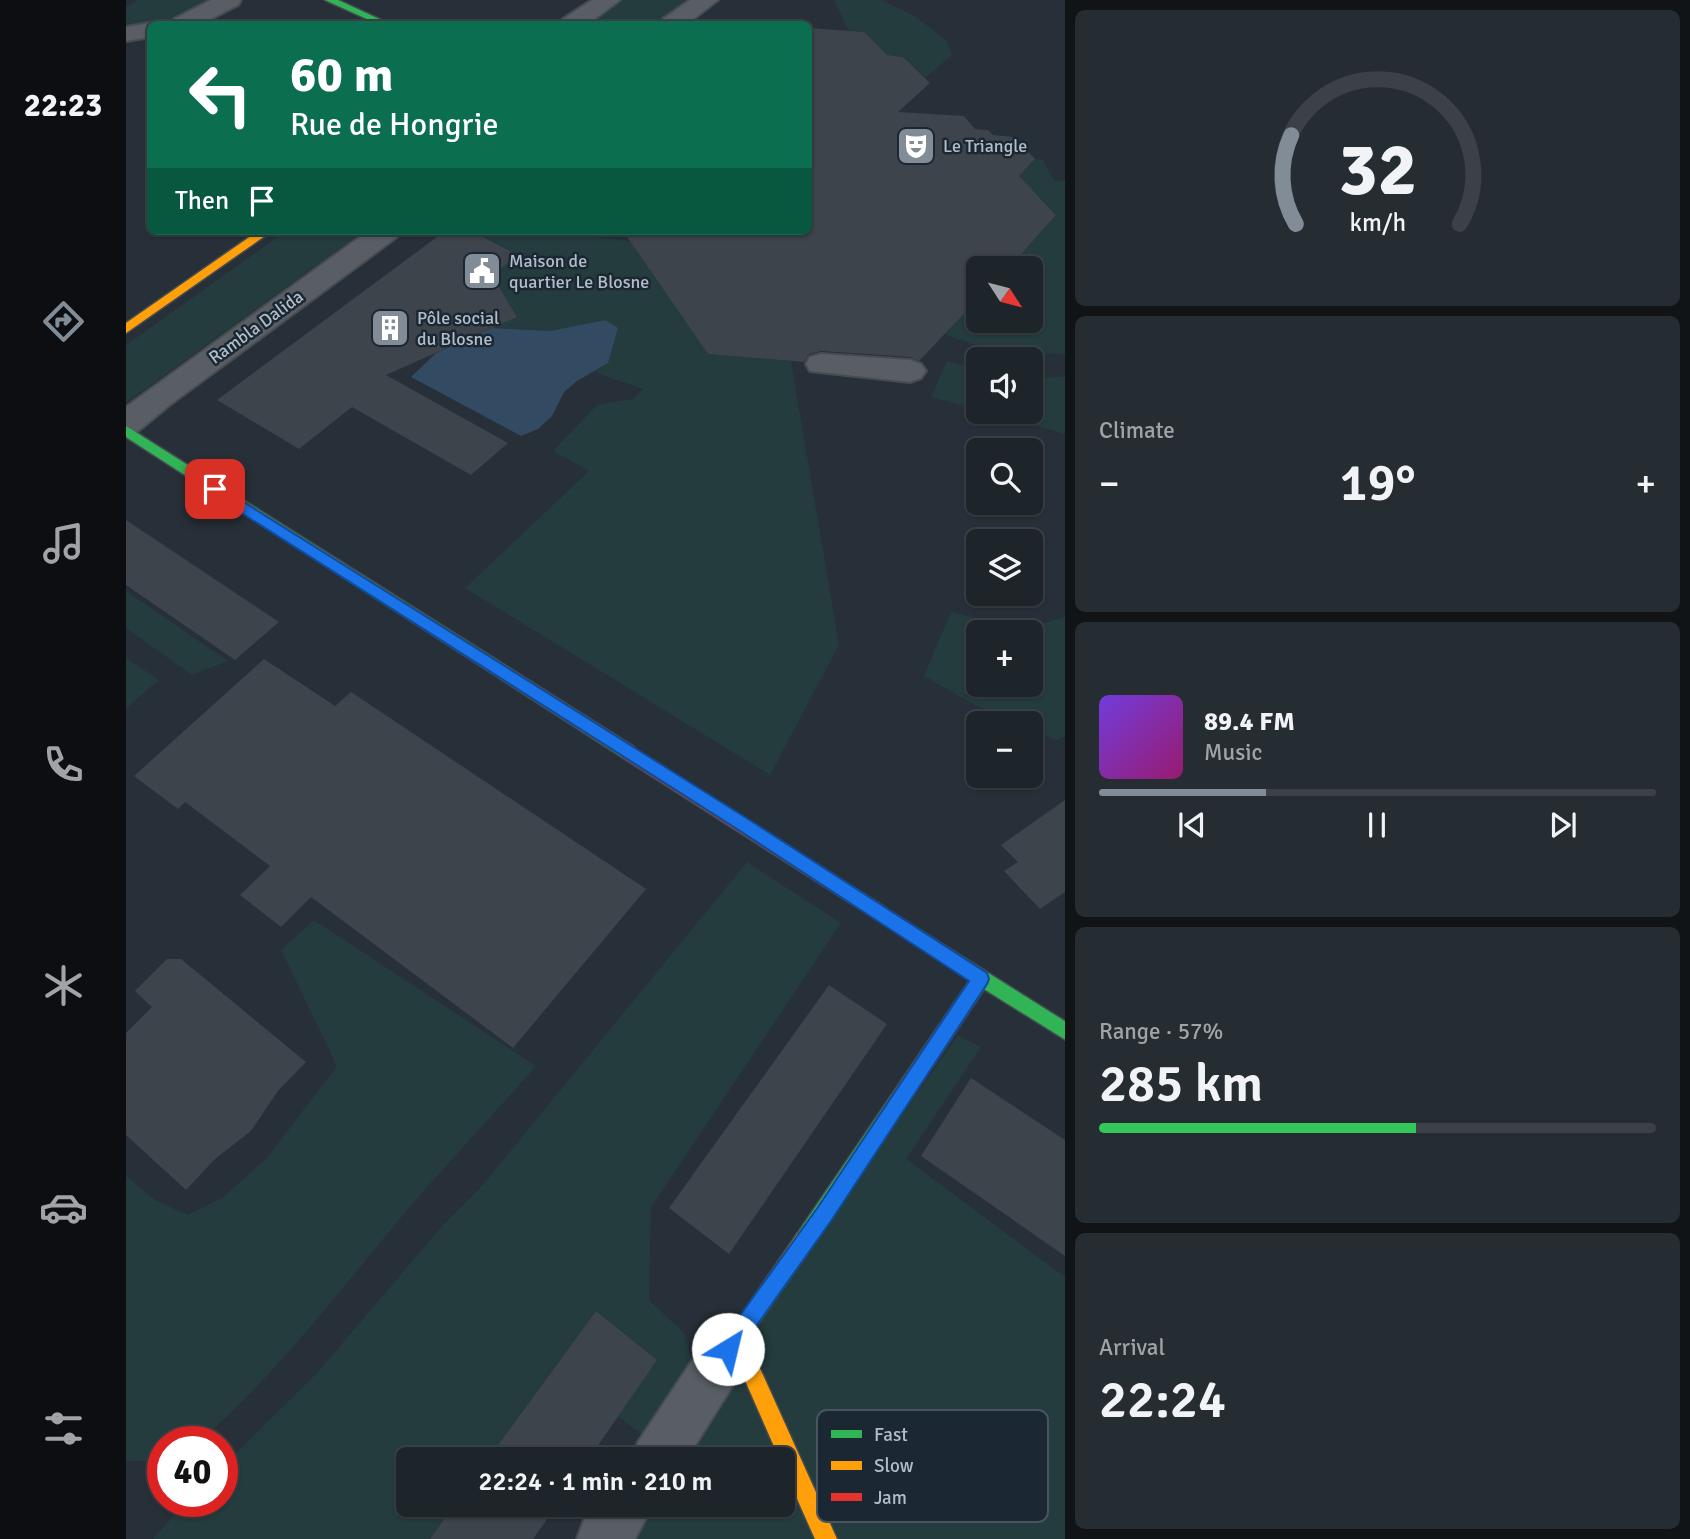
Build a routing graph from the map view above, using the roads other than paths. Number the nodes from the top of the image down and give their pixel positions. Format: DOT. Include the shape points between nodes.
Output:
graph roads {
  1 [pos="229,0"];
  2 [pos="330,0"];
  3 [pos="608,0"];
  4 [pos="706,0"];
  5 [pos="189,21"];
  6 [pos="378,21"];
  7 [pos="576,21"];
  8 [pos="676,21"];
  9 [pos="147,30"];
  10 [pos="126,33"];
  11 [pos="260,235"];
  12 [pos="381,235"];
  13 [pos="126,330"];
  14 [pos="821,364"];
  15 [pos="910,371"];
  16 [pos="126,424"];
  17 [pos="126,431"];
  18 [pos="981,979"];
  19 [pos="1065,1032"];
  20 [pos="728,1349"];
  21 [pos="664,1447"];
  22 [pos="619,1517"];
  23 [pos="817,1519"];
  24 [pos="818,1522"];
  25 [pos="603,1539"];
  26 [pos="826,1539"];
  1 -- 5 [label="street"];
  2 -- 6 [label="street"];
  3 -- 7 [label="street"];
  4 -- 8 [label="street"];
  9 -- 10 [label="street"];
  11 -- 13 [label="street"];
  12 -- 16 [label="street, Rambla Dalida"];
  14 -- 15 [label="street"];
  17 -- 18 [label="street"];
  18 -- 19 [label="street"];
  18 -- 20 [label="street"];
  20 -- 21 [label="street"];
  20 -- 23 [label="street" via="751,1371"];
  22 -- 25 [label="street"];
  24 -- 26 [label="street"];
}
